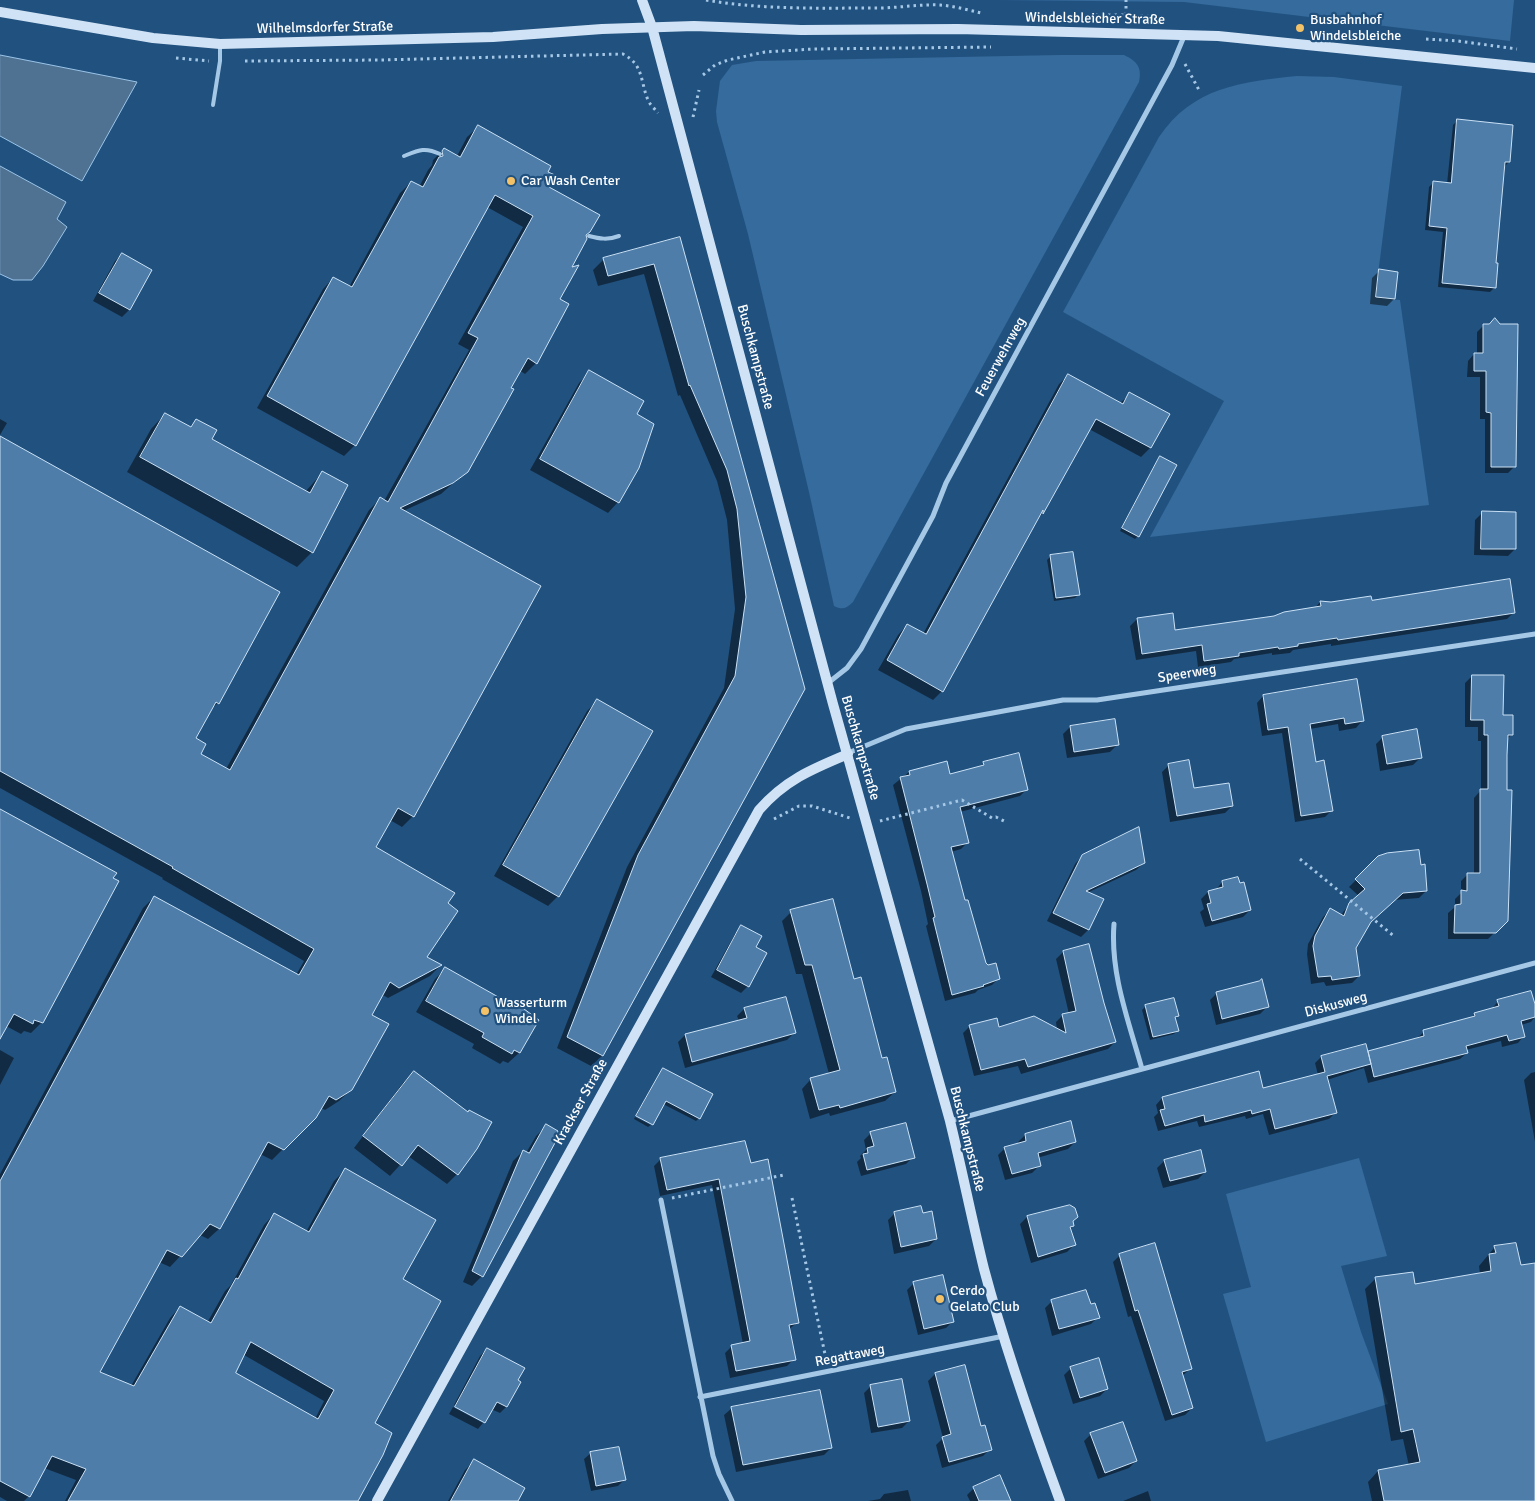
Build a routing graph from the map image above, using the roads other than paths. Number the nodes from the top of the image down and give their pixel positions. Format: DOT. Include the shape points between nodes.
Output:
graph roads {
  1 [pos="642,0"];
  2 [pos="0,12"];
  3 [pos="652,27"];
  4 [pos="1186,34"];
  5 [pos="220,44"];
  6 [pos="1535,68"];
  7 [pos="213,105"];
  8 [pos="440,154"];
  9 [pos="404,156"];
  10 [pos="589,236"];
  11 [pos="618,236"];
  12 [pos="1535,634"];
  13 [pos="827,684"];
  14 [pos="848,754"];
  15 [pos="1114,924"];
  16 [pos="1535,963"];
  17 [pos="1142,1069"];
  18 [pos="950,1121"];
  19 [pos="662,1200"];
  20 [pos="1004,1336"];
  21 [pos="700,1398"];
  22 [pos="377,1501"];
  23 [pos="732,1501"];
  24 [pos="1060,1501"];
  1 -- 3 [label="main road, Buschkampstraße"];
  2 -- 5 [label="main road, Wilhelmsdorfer Straße" via="153,38"];
  3 -- 4 [label="main road, Windelsbleicher Straße"];
  3 -- 5 [label="main road, Wilhelmsdorfer Straße" via="493,36"];
  3 -- 13 [label="main road, Buschkampstraße"];
  4 -- 6 [label="main road, Windelsbleicher Straße"];
  4 -- 13 [label="street, Feuerwehrweg" via="860,649 848,668"];
  5 -- 7 [label="lane"];
  8 -- 9 [label="lane" via="429,149"];
  10 -- 11 [label="lane" via="599,239"];
  12 -- 14 [label="street, Speerweg" via="1097,700 1046,703 906,729"];
  13 -- 14 [label="main road, Buschkampstraße"];
  14 -- 18 [label="main road, Buschkampstraße"];
  14 -- 22 [label="main road, Krackser Straße" via="786,784 759,810"];
  15 -- 17 [label="street" via="1117,976"];
  16 -- 17 [label="street, Diskusweg"];
  17 -- 18 [label="street, Diskusweg"];
  18 -- 20 [label="main road, Buschkampstraße"];
  19 -- 21 [label="street"];
  20 -- 21 [label="street, Regattaweg"];
  20 -- 24 [label="main road, Buschkampstraße"];
  21 -- 23 [label="street" via="713,1456"];
}
